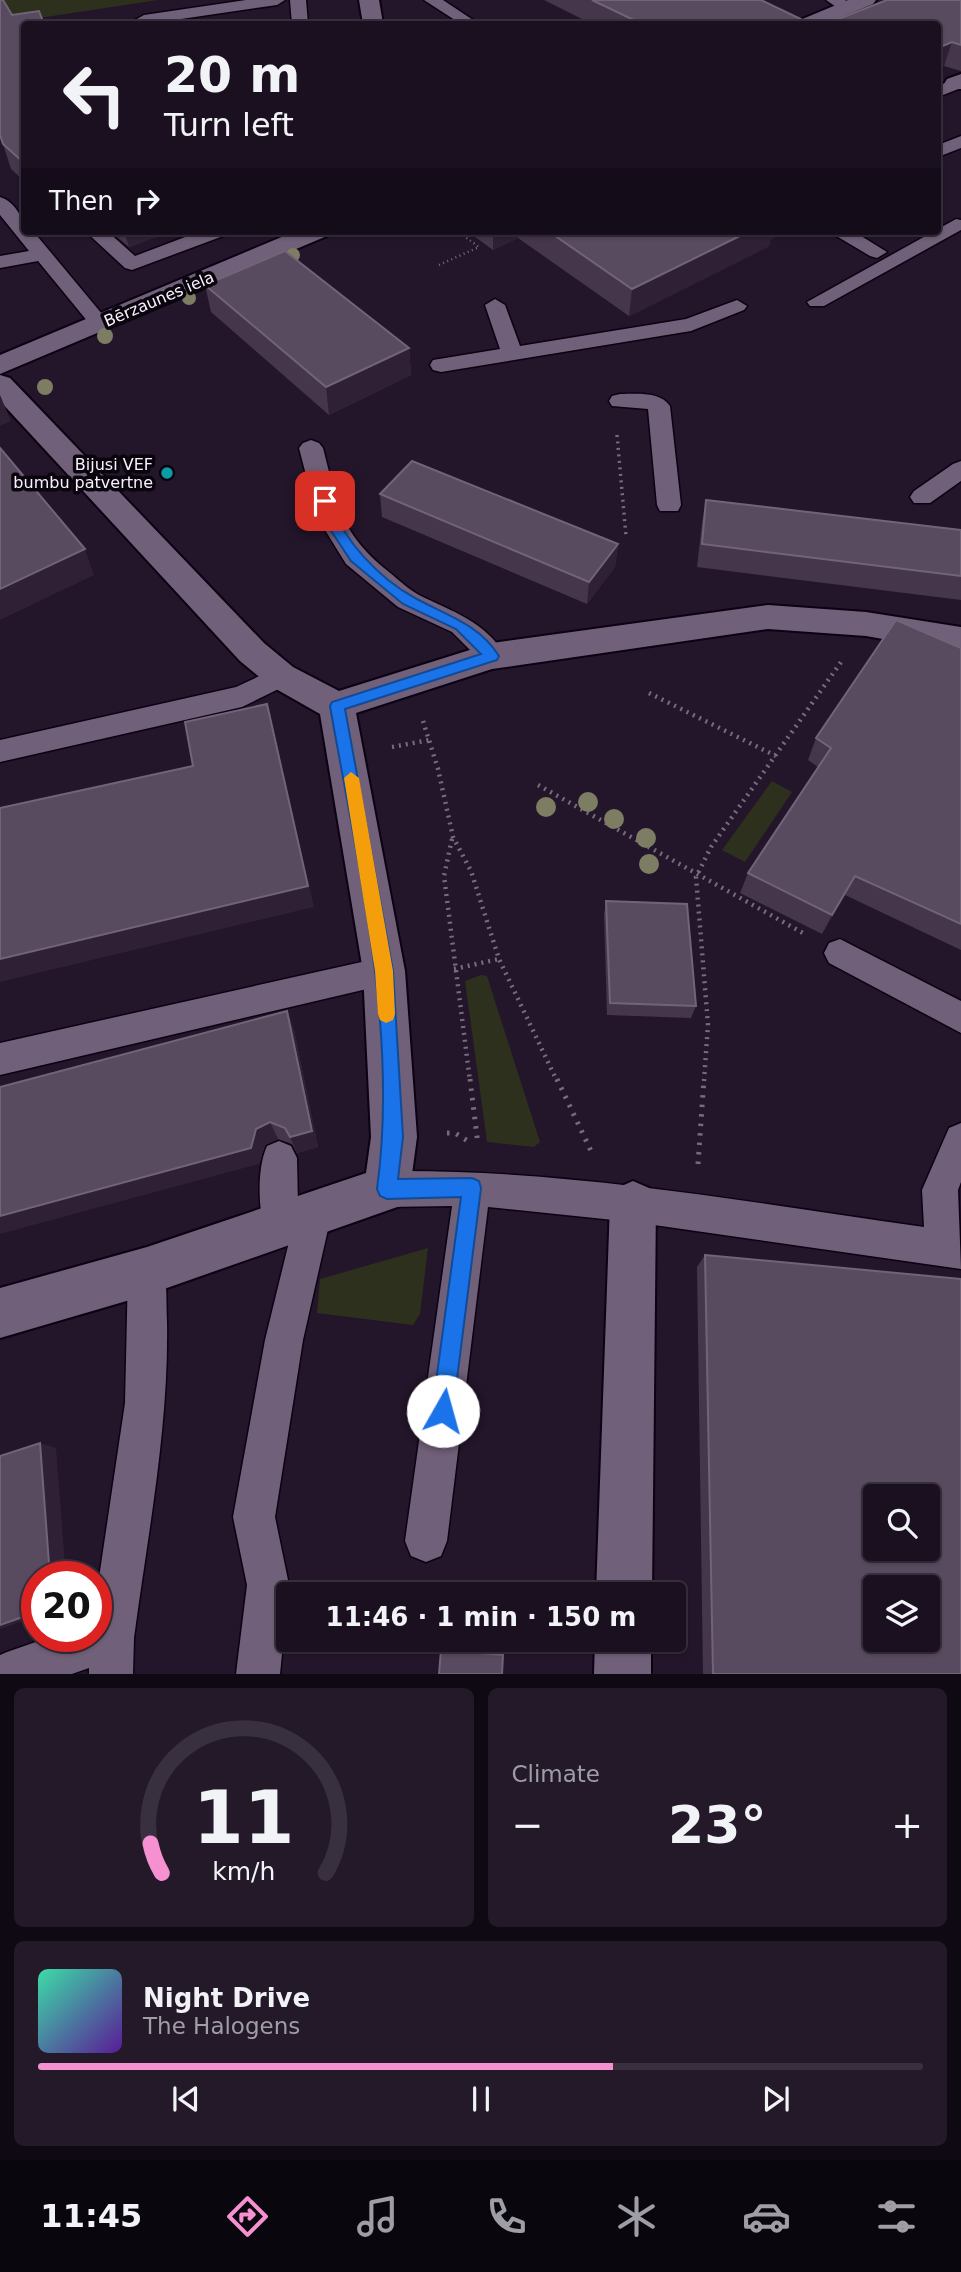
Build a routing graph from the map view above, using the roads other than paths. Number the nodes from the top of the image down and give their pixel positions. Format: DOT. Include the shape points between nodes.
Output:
graph roads {
  1 [pos="277,0"];
  2 [pos="298,0"];
  3 [pos="369,0"];
  4 [pos="432,0"];
  5 [pos="849,3"];
  6 [pos="142,21"];
  7 [pos="300,21"];
  8 [pos="372,21"];
  9 [pos="466,21"];
  10 [pos="813,21"];
  11 [pos="961,141"];
  12 [pos="941,151"];
  13 [pos="0,203"];
  14 [pos="956,225"];
  15 [pos="21,230"];
  16 [pos="941,233"];
  17 [pos="25,235"];
  18 [pos="99,235"];
  19 [pos="208,235"];
  20 [pos="309,235"];
  21 [pos="845,235"];
  22 [pos="938,235"];
  23 [pos="877,252"];
  24 [pos="41,255"];
  25 [pos="0,262"];
  26 [pos="817,302"];
  27 [pos="495,304"];
  28 [pos="737,306"];
  29 [pos="100,324"];
  30 [pos="512,353"];
  31 [pos="0,365"];
  32 [pos="440,365"];
  33 [pos="0,384"];
  34 [pos="620,401"];
  35 [pos="311,448"];
  36 [pos="961,468"];
  37 [pos="922,497"];
  38 [pos="669,505"];
  39 [pos="961,640"];
  40 [pos="492,656"];
  41 [pos="281,676"];
  42 [pos="337,706"];
  43 [pos="0,751"];
  44 [pos="840,953"];
  45 [pos="384,971"];
  46 [pos="961,1018"];
  47 [pos="0,1059"];
  48 [pos="961,1140"];
  49 [pos="279,1158"];
  50 [pos="472,1188"];
  51 [pos="387,1189"];
  52 [pos="633,1204"];
  53 [pos="297,1222"];
  54 [pos="953,1249"];
  55 [pos="146,1271"];
  56 [pos="0,1313"];
  57 [pos="426,1541"];
  58 [pos="624,1582"];
  59 [pos="623,1652"];
  60 [pos="111,1656"];
  61 [pos="7,1674"];
  62 [pos="258,1674"];
  63 [pos="622,1674"];
  1 -- 6 [label="lane"];
  2 -- 7 [label="lane"];
  3 -- 8 [label="street"];
  4 -- 9 [label="lane"];
  5 -- 10 [label="street"];
  11 -- 12 [label="lane"];
  13 -- 15 [label="lane"];
  14 -- 16 [label="lane"];
  17 -- 24 [label="lane"];
  18 -- 19 [label="lane" via="132,264"];
  20 -- 29 [label="street, Bērzaunes iela"];
  21 -- 23 [label="lane"];
  22 -- 26 [label="lane"];
  24 -- 25 [label="lane"];
  24 -- 29 [label="lane"];
  27 -- 30 [label="lane"];
  28 -- 30 [label="lane" via="691,325"];
  29 -- 31 [label="street, Bērzaunes iela"];
  30 -- 32 [label="lane"];
  33 -- 41 [label="street" via="252,652"];
  34 -- 38 [label="lane" via="659,406"];
  35 -- 40 [label="lane" via="329,517 355,558 407,600 461,625"];
  36 -- 37 [label="lane"];
  39 -- 40 [label="street" via="866,624 768,617"];
  40 -- 42 [label="street"];
  41 -- 42 [label="street"];
  41 -- 43 [label="lane" via="242,696"];
  42 -- 45 [label="street"];
  44 -- 46 [label="lane"];
  45 -- 47 [label="lane"];
  45 -- 51 [label="street" via="394,1137"];
  48 -- 54 [label="lane" via="940,1191"];
  49 -- 53 [label="lane"];
  50 -- 51 [label="lane"];
  50 -- 52 [label="lane"];
  50 -- 57 [label="lane"];
  51 -- 53 [label="street"];
  52 -- 54 [label="lane"];
  52 -- 58 [label="street"];
  53 -- 55 [label="street"];
  53 -- 62 [label="lane" via="284,1340 254,1517 268,1585"];
  55 -- 56 [label="street"];
  55 -- 60 [label="lane" via="145,1402"];
  59 -- 63 [label="street"];
  60 -- 61 [label="lane"];
}
